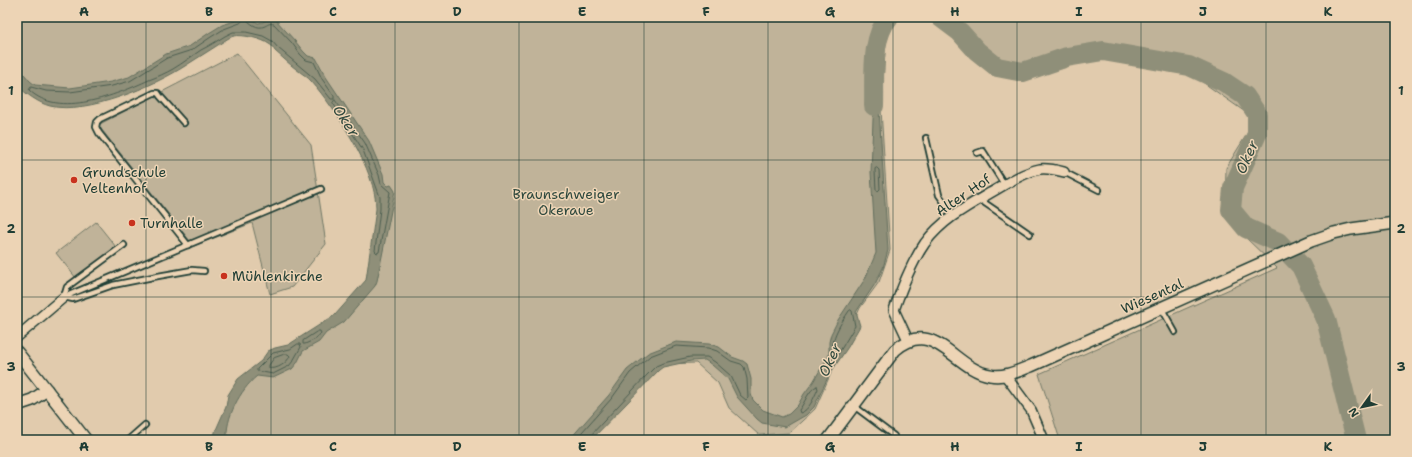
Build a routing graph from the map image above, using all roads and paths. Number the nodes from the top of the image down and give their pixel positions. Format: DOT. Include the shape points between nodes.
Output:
graph roads {
  1 [pos="184,123"];
  2 [pos="926,138"];
  3 [pos="977,153"];
  4 [pos="1064,172"];
  5 [pos="1004,184"];
  6 [pos="321,189"];
  7 [pos="1099,190"];
  8 [pos="980,199"];
  9 [pos="953,215"];
  10 [pos="1395,223"];
  11 [pos="1030,234"];
  12 [pos="124,245"];
  13 [pos="188,245"];
  14 [pos="204,271"];
  15 [pos="64,297"];
  16 [pos="1162,308"];
  17 [pos="1176,332"];
  18 [pos="17,337"];
  19 [pos="908,340"];
  20 [pos="17,352"];
  21 [pos="1005,375"];
  22 [pos="47,390"];
  23 [pos="17,405"];
  24 [pos="854,406"];
  25 [pos="145,425"];
  26 [pos="86,440"];
  27 [pos="128,440"];
  28 [pos="828,440"];
  29 [pos="894,440"];
  30 [pos="1041,440"];
  1 -- 13 [label="lane" via="158,93 154,93 100,119 96,127"];
  2 -- 9 [label="lane" via="939,195"];
  3 -- 5 [label="lane" via="983,151"];
  4 -- 5 [label="street, Alter Hof" via="1040,169"];
  4 -- 7 [label="lane, Alter Hof"];
  5 -- 8 [label="street, Alter Hof"];
  6 -- 13 [label="lane"];
  8 -- 9 [label="street, Alter Hof"];
  8 -- 11 [label="lane"];
  9 -- 19 [label="street, Alter Hof" via="925,243 903,283 894,310"];
  10 -- 16 [label="street, Wiesental" via="1334,233"];
  12 -- 15 [label="lane" via="67,287"];
  13 -- 15 [label="lane"];
  14 -- 15 [label="lane" via="192,270 113,285 73,299"];
  15 -- 18 [label="street"];
  16 -- 17 [label="lane"];
  16 -- 21 [label="street, Wiesental"];
  19 -- 21 [label="street, Wiesental" via="927,339 983,373"];
  19 -- 24 [label="street" via="895,350"];
  20 -- 22 [label="street"];
  21 -- 30 [label="street" via="1031,410"];
  22 -- 23 [label="street" via="32,400"];
  22 -- 26 [label="street"];
  24 -- 28 [label="street"];
  24 -- 29 [label="lane" via="894,436"];
  25 -- 27 [label="lane"];
}
